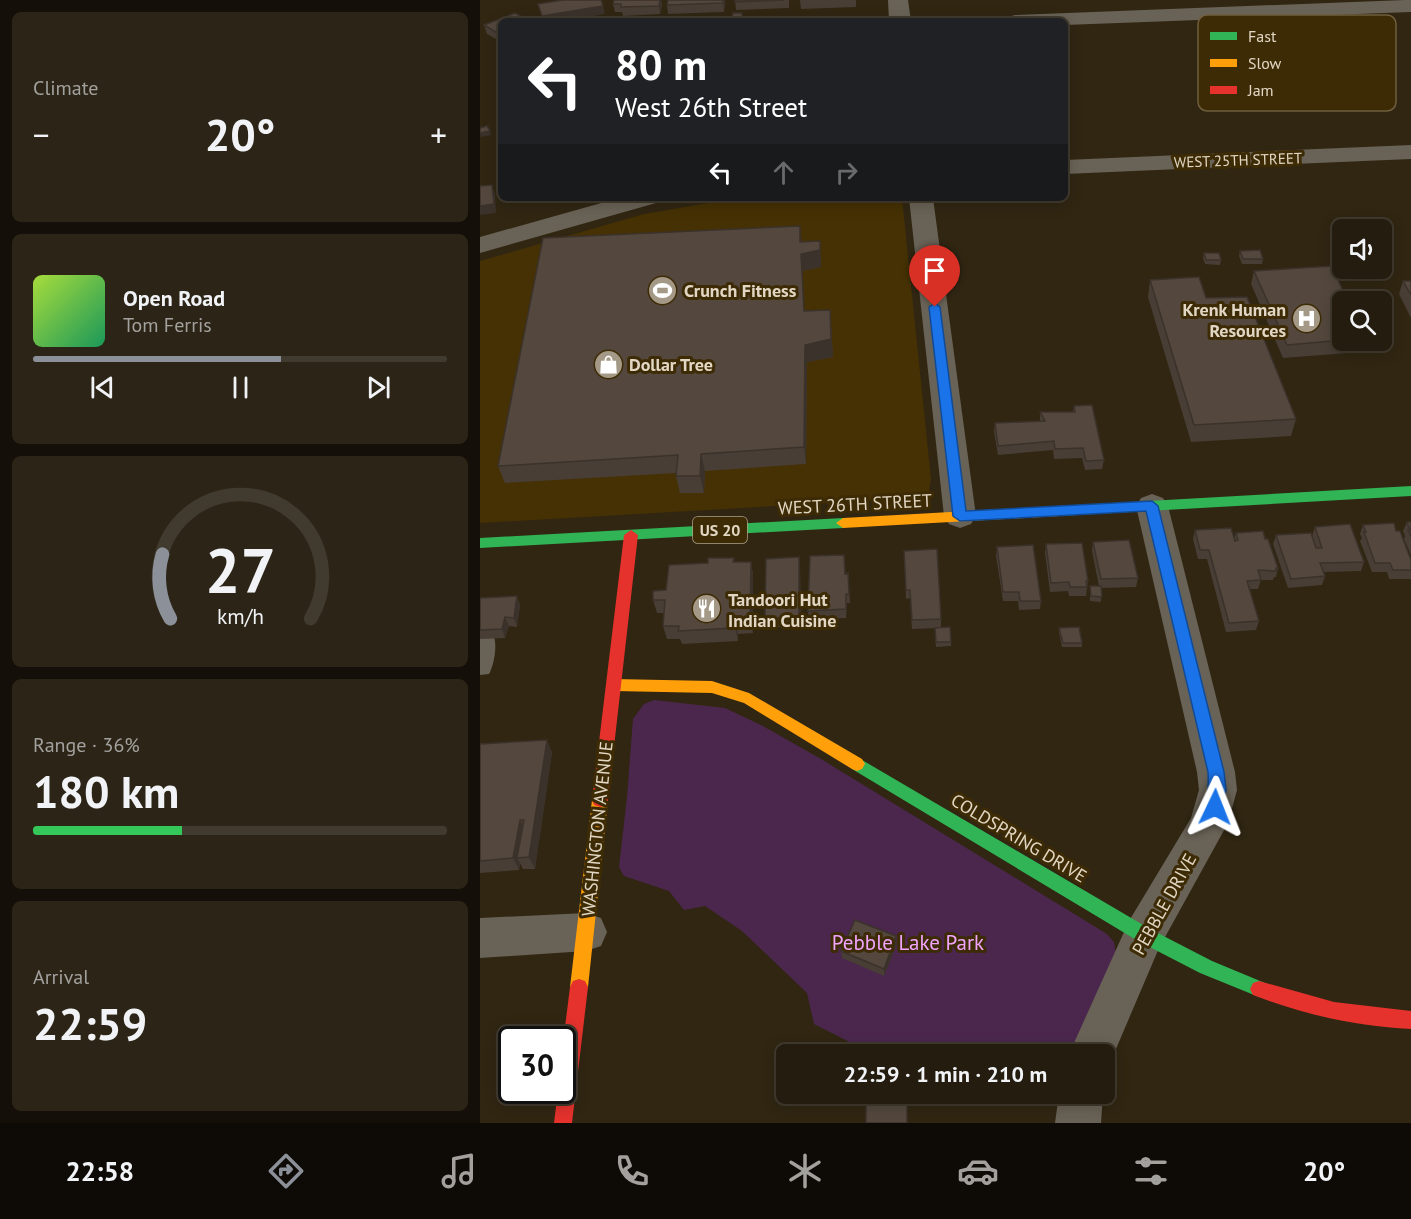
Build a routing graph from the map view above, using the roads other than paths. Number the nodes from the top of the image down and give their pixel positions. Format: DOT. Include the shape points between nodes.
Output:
graph roads {
  1 [pos="898,0"];
  2 [pos="1411,6"];
  3 [pos="900,18"];
  4 [pos="1068,19"];
  5 [pos="1411,152"];
  6 [pos="1068,167"];
  7 [pos="625,201"];
  8 [pos="921,201"];
  9 [pos="565,209"];
  10 [pos="480,245"];
  11 [pos="1411,491"];
  12 [pos="1152,506"];
  13 [pos="960,516"];
  14 [pos="631,535"];
  15 [pos="480,543"];
  16 [pos="487,639"];
  17 [pos="483,669"];
  18 [pos="614,685"];
  19 [pos="586,932"];
  20 [pos="1144,935"];
  21 [pos="480,938"];
  22 [pos="1411,1020"];
  23 [pos="1095,1044"];
  24 [pos="1080,1104"];
  25 [pos="563,1123"];
  26 [pos="1078,1123"];
  1 -- 3 [label="street"];
  2 -- 4 [label="street"];
  5 -- 6 [label="street, WEST 25TH STREET"];
  7 -- 9 [label="street"];
  8 -- 13 [label="street"];
  9 -- 10 [label="street"];
  11 -- 12 [label="street, WEST 26TH STREET / US 20"];
  12 -- 13 [label="street, WEST 26TH STREET / US 20"];
  12 -- 20 [label="street, PEBBLE DRIVE" via="1218,790 1209,823"];
  13 -- 14 [label="street, WEST 26TH STREET / US 20"];
  14 -- 15 [label="street, WEST 26TH STREET / US 20"];
  14 -- 18 [label="street, WASHINGTON AVENUE"];
  16 -- 17 [label="lane"];
  18 -- 19 [label="street, WASHINGTON AVENUE"];
  18 -- 20 [label="street, COLDSPRING DRIVE" via="712,687 749,699"];
  19 -- 21 [label="street"];
  19 -- 25 [label="street, WASHINGTON AVENUE"];
  20 -- 22 [label="street, COLDSPRING DRIVE" via="1195,962 1276,995 1360,1015"];
  20 -- 23 [label="street, PEBBLE DRIVE"];
  24 -- 26 [label="street"];
}
